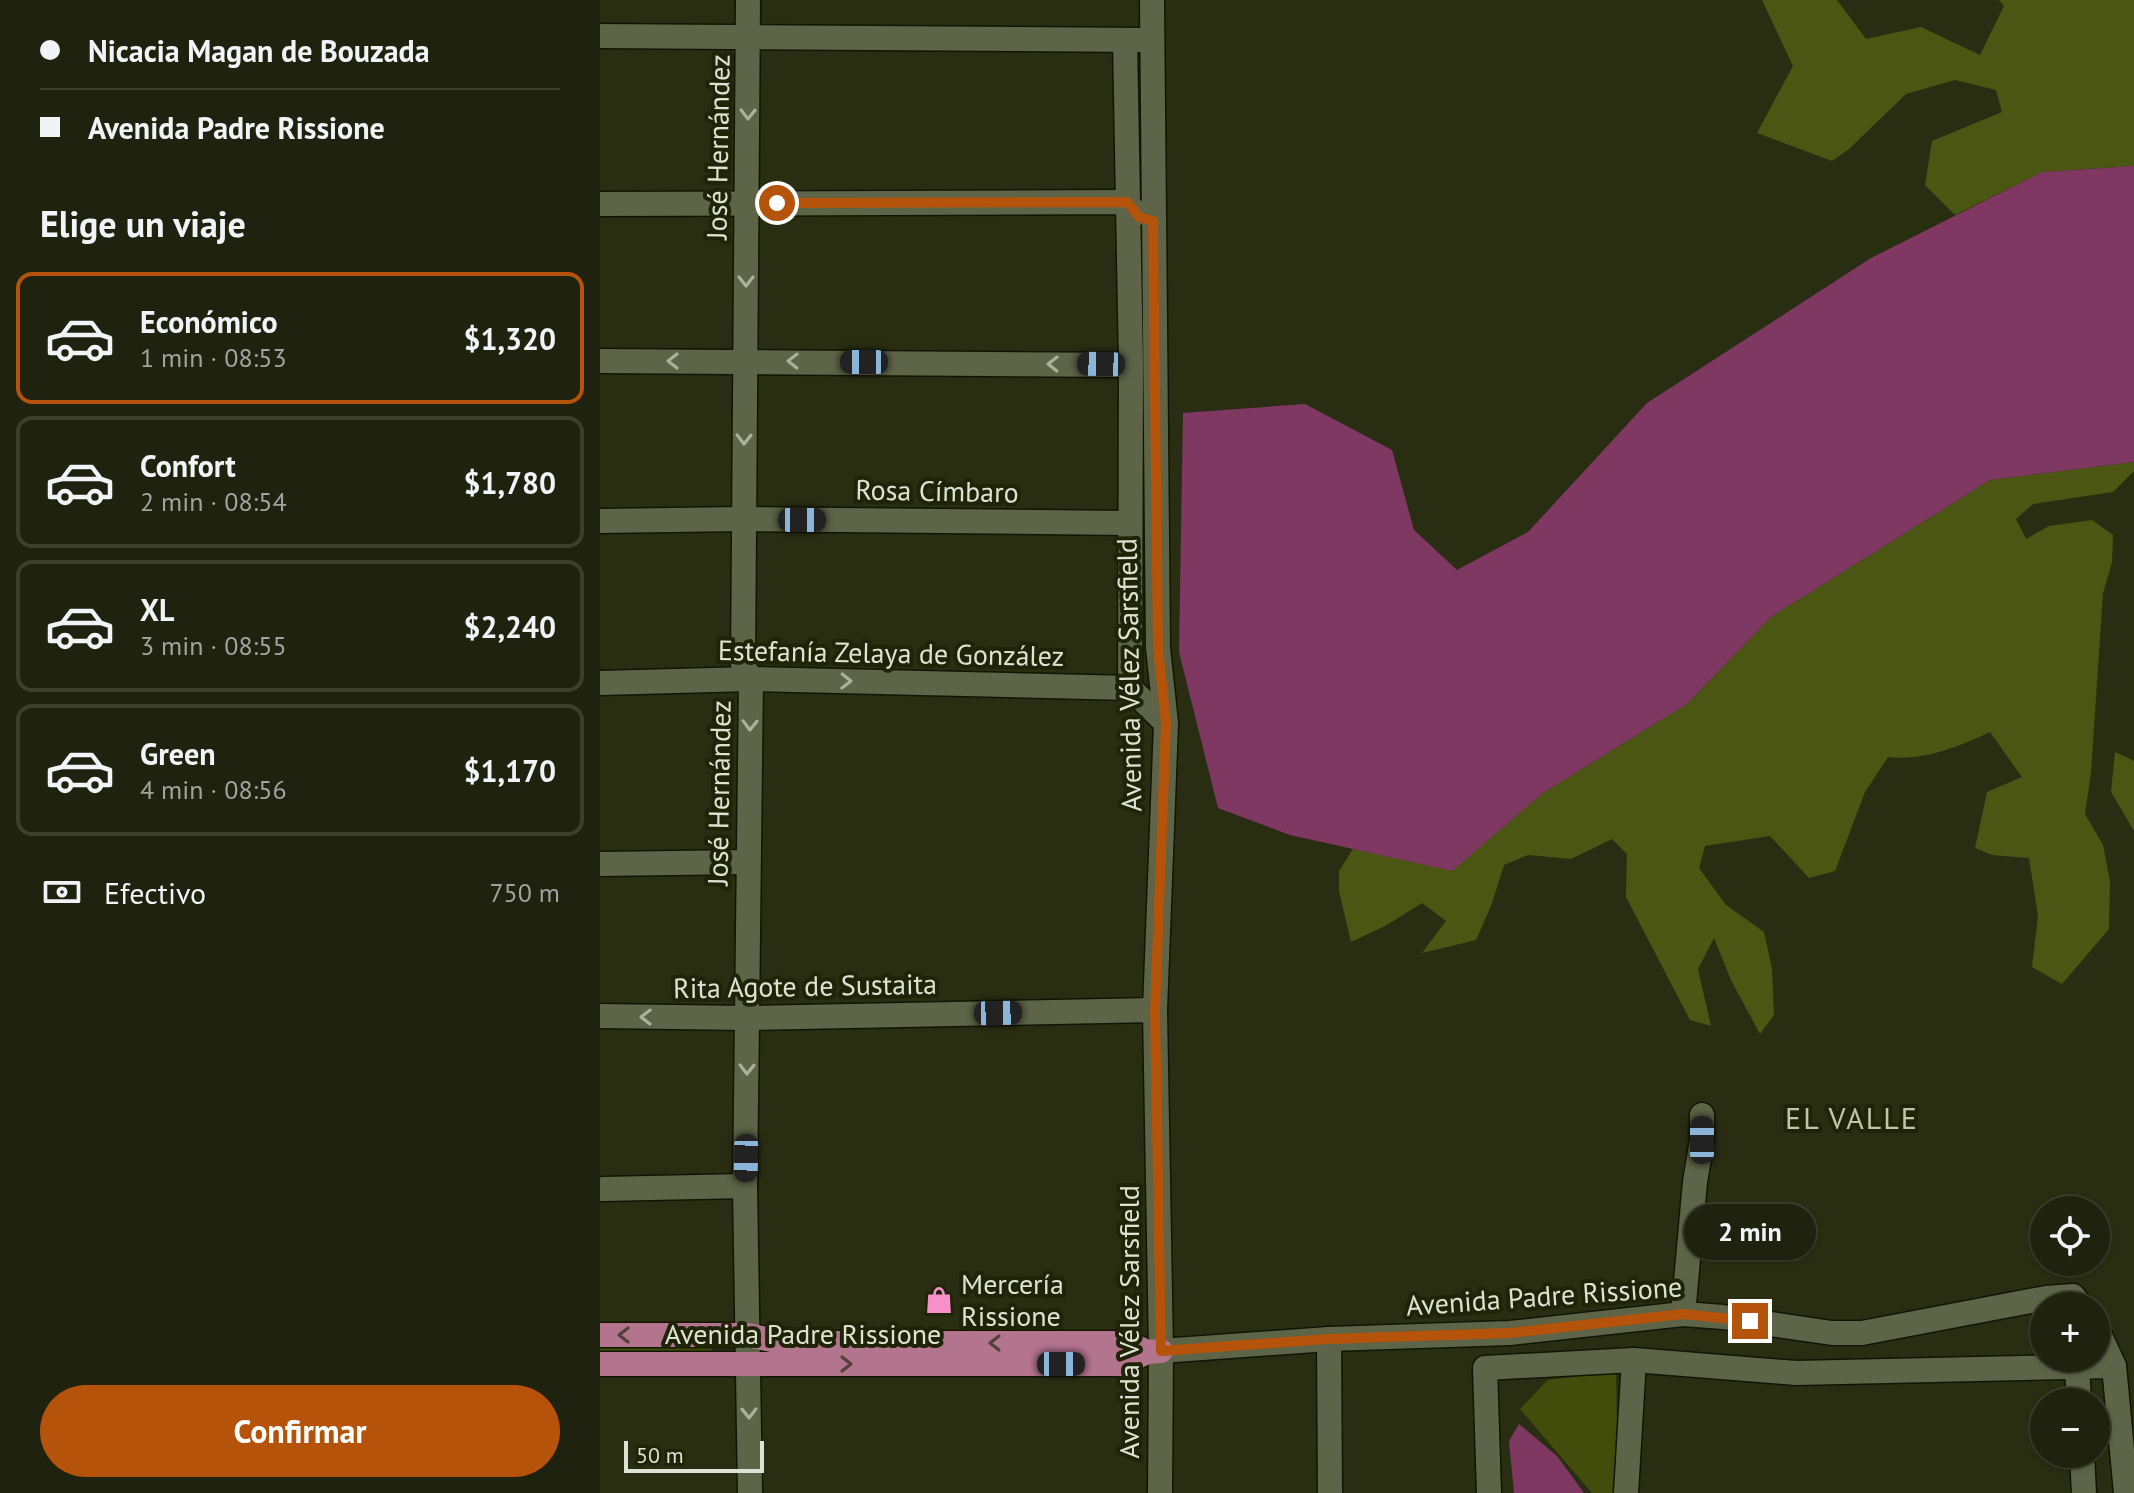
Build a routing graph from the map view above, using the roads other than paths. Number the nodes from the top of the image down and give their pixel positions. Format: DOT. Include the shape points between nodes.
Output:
graph roads {
  1 [pos="748,0"];
  2 [pos="1152,0"];
  3 [pos="600,36"];
  4 [pos="750,36"];
  5 [pos="1152,40"];
  6 [pos="1125,41"];
  7 [pos="1127,202"];
  8 [pos="746,203"];
  9 [pos="600,204"];
  10 [pos="1153,221"];
  11 [pos="600,361"];
  12 [pos="746,361"];
  13 [pos="1131,365"];
  14 [pos="743,519"];
  15 [pos="600,521"];
  16 [pos="1129,523"];
  17 [pos="751,679"];
  18 [pos="600,683"];
  19 [pos="1130,688"];
  20 [pos="1166,723"];
  21 [pos="747,862"];
  22 [pos="600,864"];
  23 [pos="1155,1010"];
  24 [pos="600,1016"];
  25 [pos="747,1018"];
  26 [pos="1702,1115"];
  27 [pos="745,1186"];
  28 [pos="603,1189"];
  29 [pos="2030,1301"];
  30 [pos="1683,1314"];
  31 [pos="1510,1333"];
  32 [pos="600,1335"];
  33 [pos="748,1335"];
  34 [pos="1329,1339"];
  35 [pos="1154,1352"];
  36 [pos="2110,1356"];
  37 [pos="1634,1360"];
  38 [pos="600,1364"];
  39 [pos="749,1364"];
  40 [pos="2110,1366"];
  41 [pos="2114,1366"];
  42 [pos="2030,1367"];
  43 [pos="1510,1368"];
  44 [pos="2083,1468"];
  45 [pos="750,1493"];
  46 [pos="1160,1493"];
  47 [pos="1330,1493"];
  48 [pos="1489,1493"];
  49 [pos="1626,1493"];
  50 [pos="2084,1493"];
  51 [pos="2126,1493"];
  1 -- 4 [label="street, José Hernández"];
  2 -- 5 [label="street, Avenida Vélez Sarsfield"];
  3 -- 4 [label="street"];
  4 -- 6 [label="street"];
  4 -- 8 [label="street, José Hernández, one-way"];
  5 -- 6 [label="street"];
  5 -- 10 [label="street, Avenida Vélez Sarsfield"];
  6 -- 7 [label="street, Avenida Vélez Sarsfield"];
  7 -- 8 [label="street"];
  7 -- 10 [label="street" via="1139,217"];
  7 -- 13 [label="street, Avenida Vélez Sarsfield"];
  8 -- 9 [label="street"];
  8 -- 12 [label="street, José Hernández, one-way"];
  10 -- 20 [label="street, Avenida Vélez Sarsfield" via="1158,648"];
  12 -- 11 [label="street, one-way"];
  13 -- 12 [label="street, one-way"];
  12 -- 14 [label="street, José Hernández, one-way"];
  13 -- 16 [label="street, Avenida Vélez Sarsfield"];
  14 -- 15 [label="street, Rosa Címbaro"];
  14 -- 16 [label="street, Rosa Címbaro"];
  14 -- 17 [label="street, José Hernández" via="743,666"];
  16 -- 19 [label="street, Avenida Vélez Sarsfield"];
  17 -- 18 [label="street, Estefanía Zelaya de González"];
  17 -- 19 [label="street, Estefanía Zelaya de González, one-way"];
  17 -- 21 [label="street, José Hernández, one-way"];
  19 -- 20 [label="street"];
  20 -- 23 [label="street, Avenida Vélez Sarsfield"];
  21 -- 22 [label="street"];
  21 -- 25 [label="street, José Hernández"];
  23 -- 25 [label="street, Rita Agote de Sustaita"];
  23 -- 35 [label="street, Avenida Vélez Sarsfield"];
  25 -- 24 [label="street, Rita Agote de Sustaita, one-way"];
  25 -- 27 [label="street, José Hernández, one-way"];
  26 -- 30 [label="street"];
  27 -- 28 [label="street"];
  27 -- 33 [label="street, José Hernández"];
  29 -- 30 [label="street, Avenida Padre Rissione" via="1862,1333"];
  30 -- 31 [label="street, Avenida Padre Rissione"];
  31 -- 34 [label="street, Avenida Padre Rissione"];
  31 -- 43 [label="street"];
  33 -- 32 [label="main road, Avenida Padre Rissione, one-way"];
  35 -- 33 [label="main road, Avenida Padre Rissione, one-way" via="1129,1343 785,1343"];
  33 -- 39 [label="street, José Hernández"];
  34 -- 35 [label="street, Avenida Padre Rissione"];
  34 -- 47 [label="street"];
  39 -- 35 [label="main road, Avenida Padre Rissione, one-way" via="1123,1364"];
  35 -- 46 [label="street, Avenida Vélez Sarsfield"];
  36 -- 41 [label="street"];
  37 -- 42 [label="street" via="1796,1373"];
  37 -- 43 [label="street"];
  37 -- 49 [label="street"];
  38 -- 39 [label="main road, Avenida Padre Rissione"];
  39 -- 45 [label="street, José Hernández, one-way"];
  40 -- 41 [label="street"];
  41 -- 51 [label="street"];
  43 -- 48 [label="street" via="1485,1368"];
  44 -- 50 [label="street"];
}
